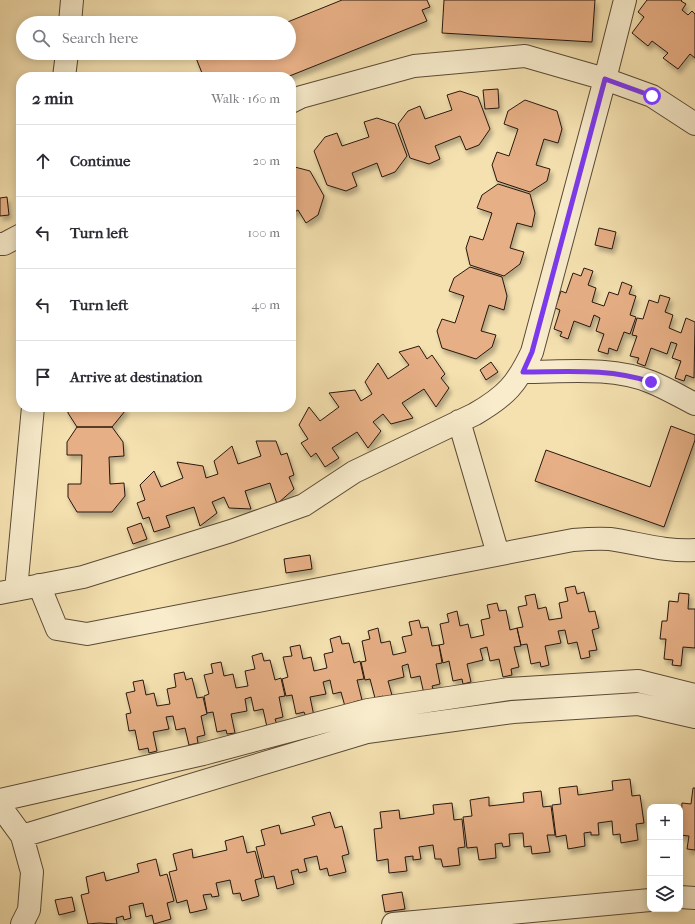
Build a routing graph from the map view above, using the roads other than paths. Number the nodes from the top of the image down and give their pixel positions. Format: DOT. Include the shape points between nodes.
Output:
graph roads {
  1 [pos="72,0"];
  2 [pos="625,0"];
  3 [pos="71,16"];
  4 [pos="66,60"];
  5 [pos="65,72"];
  6 [pos="605,79"];
  7 [pos="296,100"];
  8 [pos="695,124"];
  9 [pos="16,238"];
  10 [pos="0,244"];
  11 [pos="523,372"];
  12 [pos="695,404"];
  13 [pos="31,412"];
  14 [pos="459,421"];
  15 [pos="695,550"];
  16 [pos="498,554"];
  17 [pos="39,585"];
  18 [pos="8,591"];
  19 [pos="695,695"];
  20 [pos="695,717"];
  21 [pos="0,800"];
  22 [pos="0,806"];
  23 [pos="22,836"];
  24 [pos="683,897"];
  25 [pos="695,898"];
  26 [pos="647,900"];
  27 [pos="22,924"];
  28 [pos="393,924"];
  1 -- 3 [label="street"];
  2 -- 6 [label="street"];
  4 -- 5 [label="street"];
  6 -- 7 [label="street" via="525,56 414,66"];
  6 -- 8 [label="street" via="652,96"];
  6 -- 11 [label="street" via="532,352"];
  9 -- 10 [label="street"];
  11 -- 12 [label="street" via="618,373 651,382"];
  11 -- 14 [label="street" via="512,387 494,403"];
  13 -- 18 [label="street"];
  14 -- 16 [label="street"];
  14 -- 17 [label="street" via="354,472 304,505 231,531 83,577"];
  15 -- 16 [label="street" via="665,549 598,538 572,540"];
  16 -- 17 [label="street" via="87,634 58,629"];
  17 -- 18 [label="street"];
  19 -- 21 [label="street" via="638,681 509,689 368,710 203,754"];
  20 -- 23 [label="street" via="638,704 513,712 367,732"];
  22 -- 23 [label="street"];
  23 -- 27 [label="street" via="32,872 29,910"];
  24 -- 25 [label="street"];
  26 -- 28 [label="street"];
}
